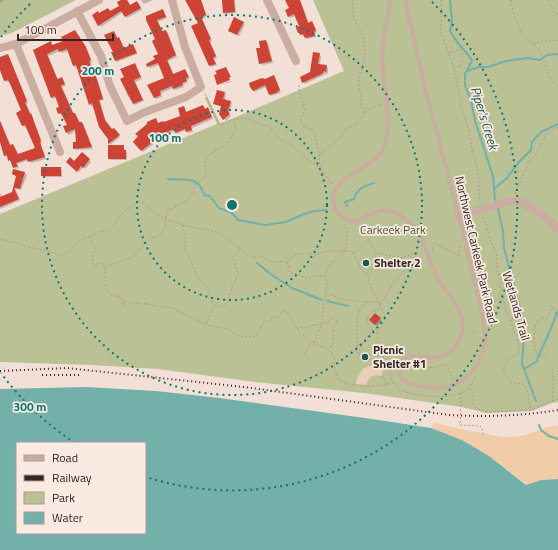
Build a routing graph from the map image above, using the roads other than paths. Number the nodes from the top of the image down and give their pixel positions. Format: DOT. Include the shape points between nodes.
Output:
graph roads {
  1 [pos="99,0"];
  2 [pos="172,0"];
  3 [pos="267,0"];
  4 [pos="390,0"];
  5 [pos="406,0"];
  6 [pos="77,12"];
  7 [pos="16,44"];
  8 [pos="0,48"];
  9 [pos="296,61"];
  10 [pos="60,152"];
  11 [pos="458,216"];
  12 [pos="558,230"];
  1 -- 6 [label="street"];
  2 -- 6 [label="street" via="185,47 201,87 186,97 127,121 110,86 101,56"];
  3 -- 9 [label="street"];
  4 -- 11 [label="lane, Northwest Carkeek Park Road" via="382,55 388,116 385,144 382,153 342,182 333,195 335,210 345,220 358,220 388,210 412,224 423,240 435,273 460,311 463,329 460,340 453,349 439,357 406,358 399,368 401,378 406,383 440,388 456,384 472,374 485,344 484,327"];
  5 -- 11 [label="lane, Northwest Carkeek Park Road" via="418,59"];
  6 -- 7 [label="street"];
  7 -- 8 [label="street"];
  7 -- 10 [label="street"];
  11 -- 12 [label="street" via="510,201 523,203 538,212"];
}
